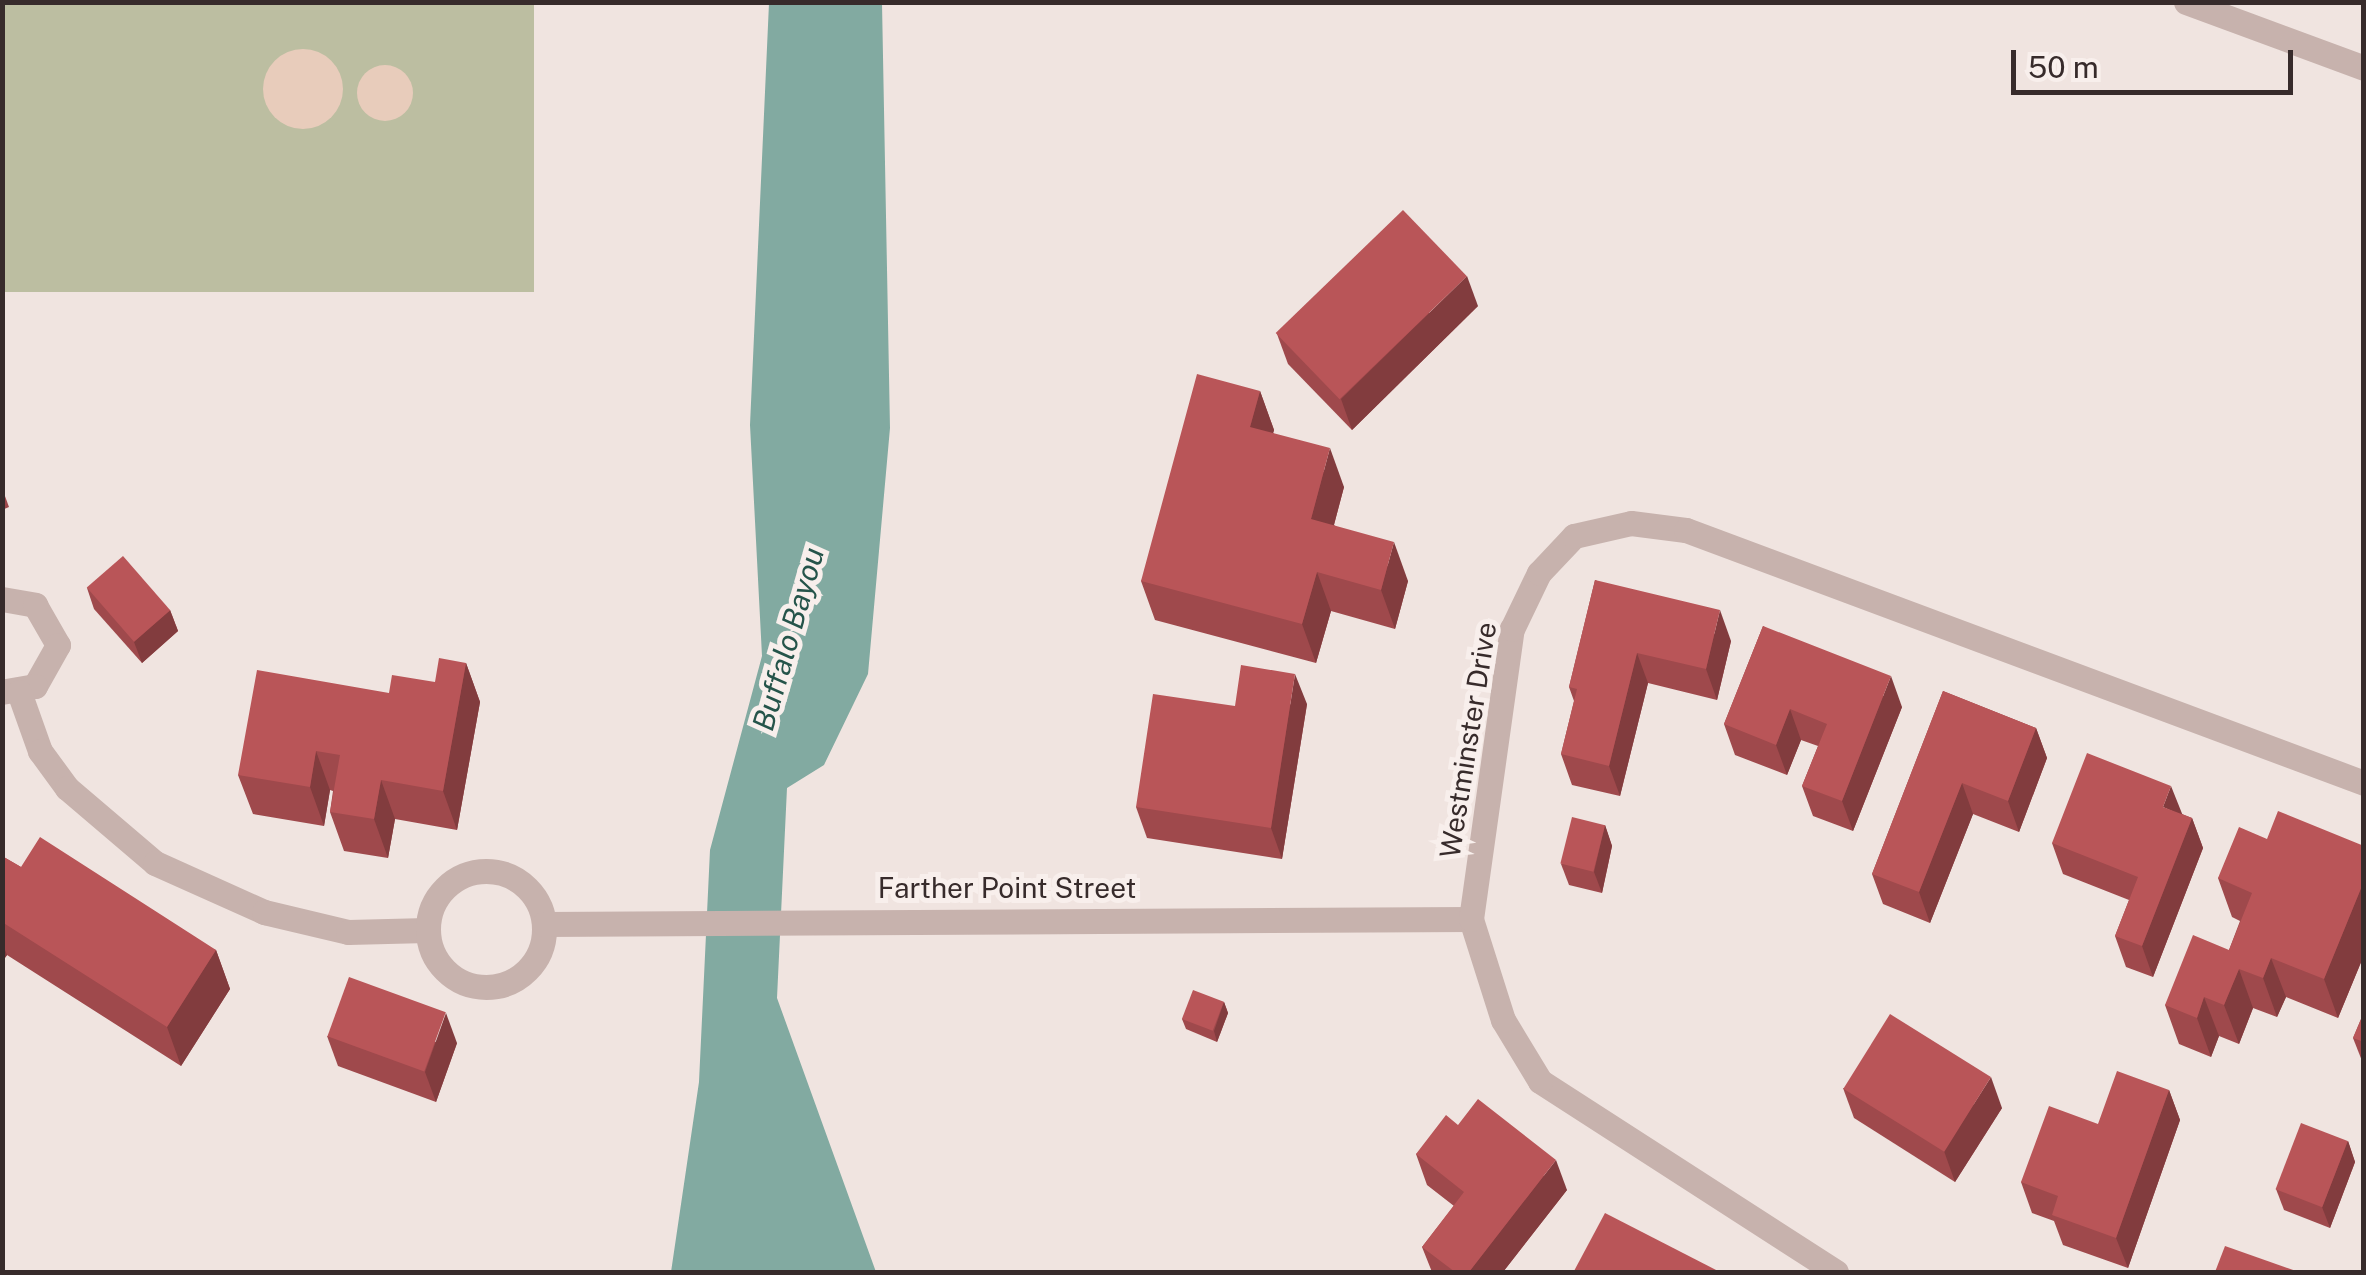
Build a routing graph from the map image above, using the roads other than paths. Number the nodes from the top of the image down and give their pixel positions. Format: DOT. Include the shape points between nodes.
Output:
graph roads {
  1 [pos="2186,2"];
  2 [pos="2364,68"];
  3 [pos="2,599"];
  4 [pos="11,692"];
  5 [pos="2364,782"];
  6 [pos="1471,919"];
  7 [pos="544,924"];
  8 [pos="427,930"];
  9 [pos="1836,1272"];
  1 -- 2 [label="street"];
  3 -- 4 [label="street" via="36,605 56,630 47,676"];
  4 -- 8 [label="street" via="67,788 155,863 264,912 348,932"];
  5 -- 6 [label="street, Westminster Drive" via="1686,530 1631,523 1574,536 1539,574 1512,629"];
  6 -- 7 [label="street, Farther Point Street"];
  6 -- 9 [label="street, Westminster Drive" via="1504,1020 1540,1082"];
  7 -- 8 [label="street" via="512,876 473,871 440,893"];
  7 -- 8 [label="street" via="523,974 489,987 453,978"];
}
